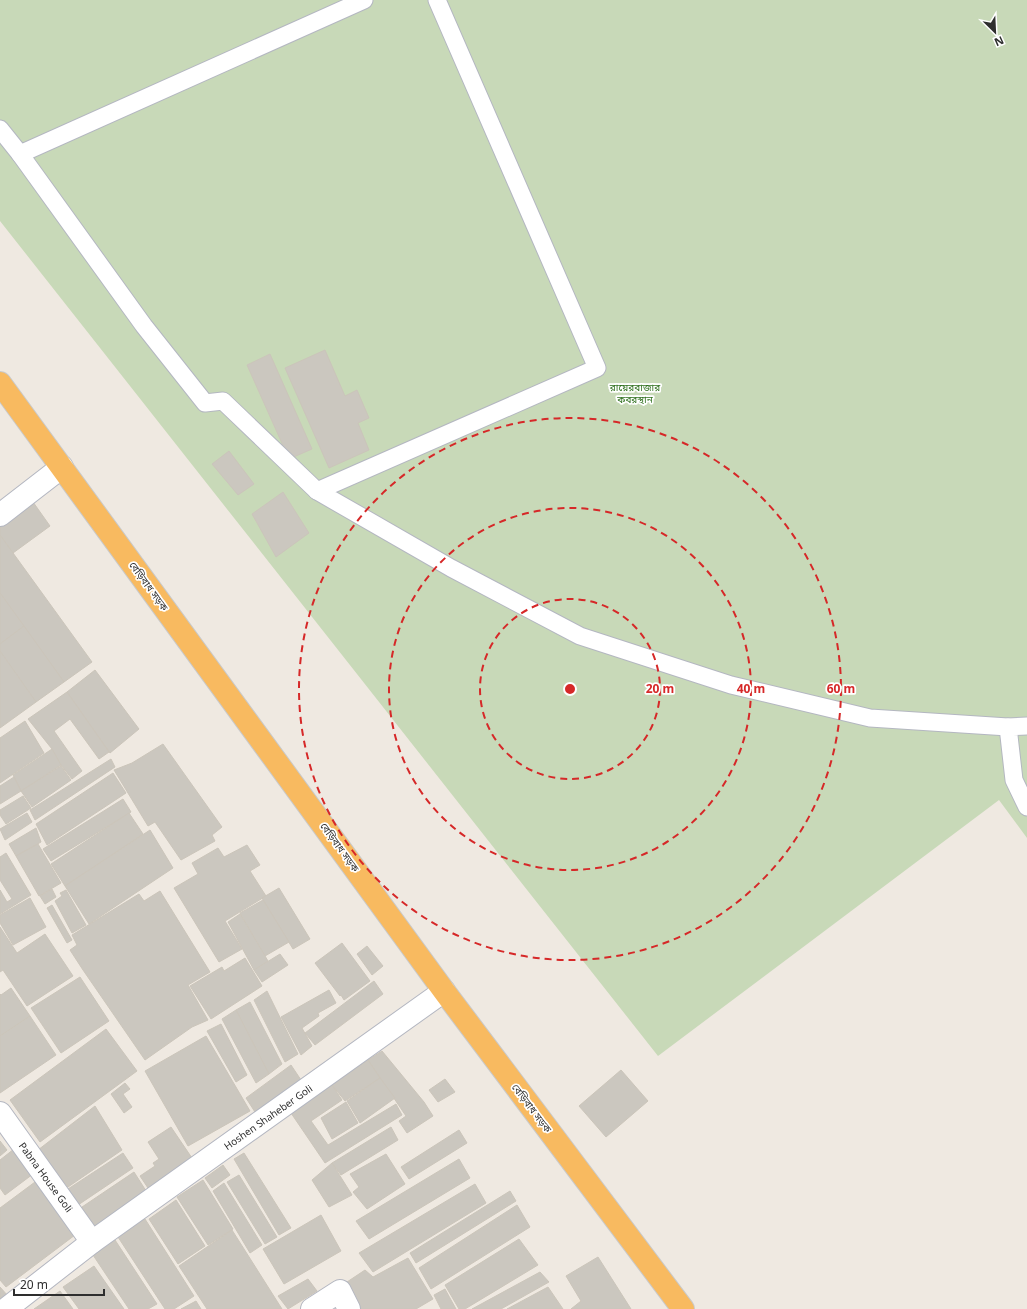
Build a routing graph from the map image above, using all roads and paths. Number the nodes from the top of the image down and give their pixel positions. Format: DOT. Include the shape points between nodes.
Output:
graph roads {
  1 [pos="364,0"];
  2 [pos="437,0"];
  3 [pos="0,129"];
  4 [pos="20,154"];
  5 [pos="0,383"];
  6 [pos="62,466"];
  7 [pos="317,491"];
  8 [pos="0,515"];
  9 [pos="1027,726"];
  10 [pos="1008,727"];
  11 [pos="1027,807"];
  12 [pos="444,991"];
  13 [pos="2,1118"];
  14 [pos="92,1242"];
  15 [pos="681,1308"];
  16 [pos="6,1309"];
  17 [pos="312,1309"];
  18 [pos="349,1309"];
  1 -- 4 [label="lane"];
  2 -- 7 [label="lane" via="597,368"];
  3 -- 4 [label="lane"];
  4 -- 7 [label="lane" via="144,326 205,403 223,401"];
  5 -- 6 [label="highway, বেড়িবাধ সড়ক"];
  6 -- 8 [label="street"];
  6 -- 12 [label="highway, বেড়িবাধ সড়ক"];
  7 -- 10 [label="lane" via="451,568 580,636 731,685 870,718"];
  9 -- 10 [label="lane"];
  10 -- 11 [label="lane" via="1014,780"];
  12 -- 14 [label="street, Hoshen Shaheber Goli"];
  12 -- 15 [label="highway, বেড়িবাধ সড়ক"];
  13 -- 14 [label="street, Pabna House Goli"];
  14 -- 16 [label="street, Hoshen Shaheber Goli"];
  17 -- 18 [label="street" via="340,1291"];
}
